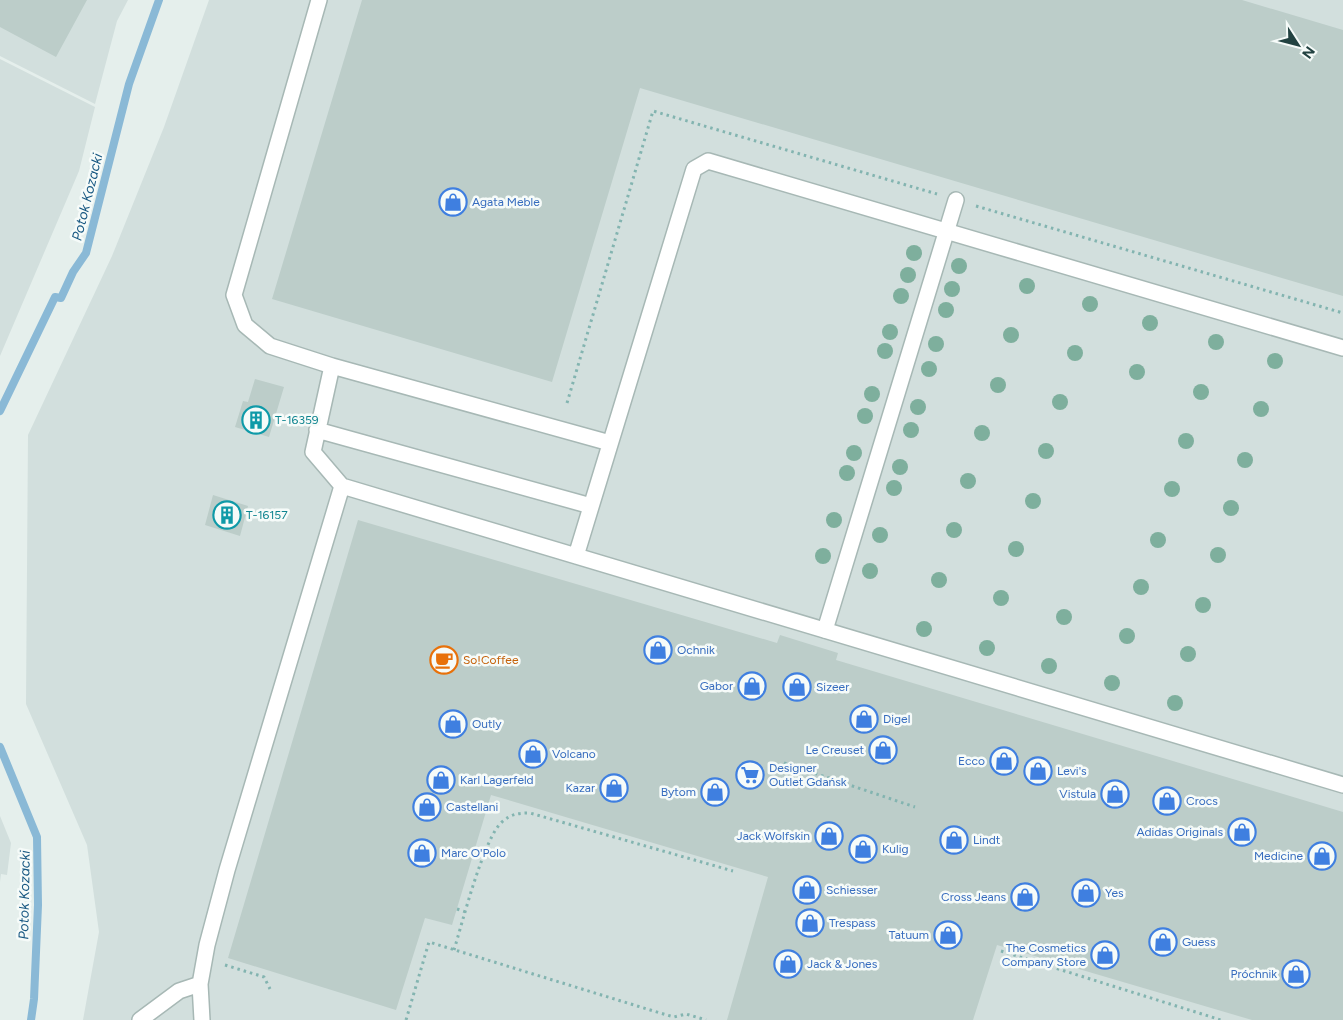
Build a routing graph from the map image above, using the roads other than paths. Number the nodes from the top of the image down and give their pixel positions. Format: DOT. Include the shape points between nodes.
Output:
graph roads {
  1 [pos="319,0"];
  2 [pos="956,200"];
  3 [pos="946,232"];
  4 [pos="1343,348"];
  5 [pos="332,366"];
  6 [pos="318,430"];
  7 [pos="610,443"];
  8 [pos="342,486"];
  9 [pos="591,506"];
  10 [pos="576,556"];
  11 [pos="825,630"];
  12 [pos="1343,785"];
  13 [pos="200,984"];
  14 [pos="140,1020"];
  15 [pos="202,1020"];
  1 -- 5 [label="street" via="234,295 245,325 270,346"];
  2 -- 3 [label="street"];
  3 -- 4 [label="street"];
  3 -- 7 [label="street" via="708,161 694,169"];
  3 -- 11 [label="street"];
  5 -- 6 [label="street"];
  5 -- 7 [label="street"];
  6 -- 8 [label="street" via="313,452"];
  6 -- 9 [label="street"];
  7 -- 9 [label="street"];
  8 -- 10 [label="street"];
  8 -- 13 [label="street" via="227,870"];
  9 -- 10 [label="street"];
  10 -- 11 [label="street"];
  11 -- 12 [label="street"];
  13 -- 14 [label="street" via="179,991"];
  13 -- 15 [label="street"];
}
